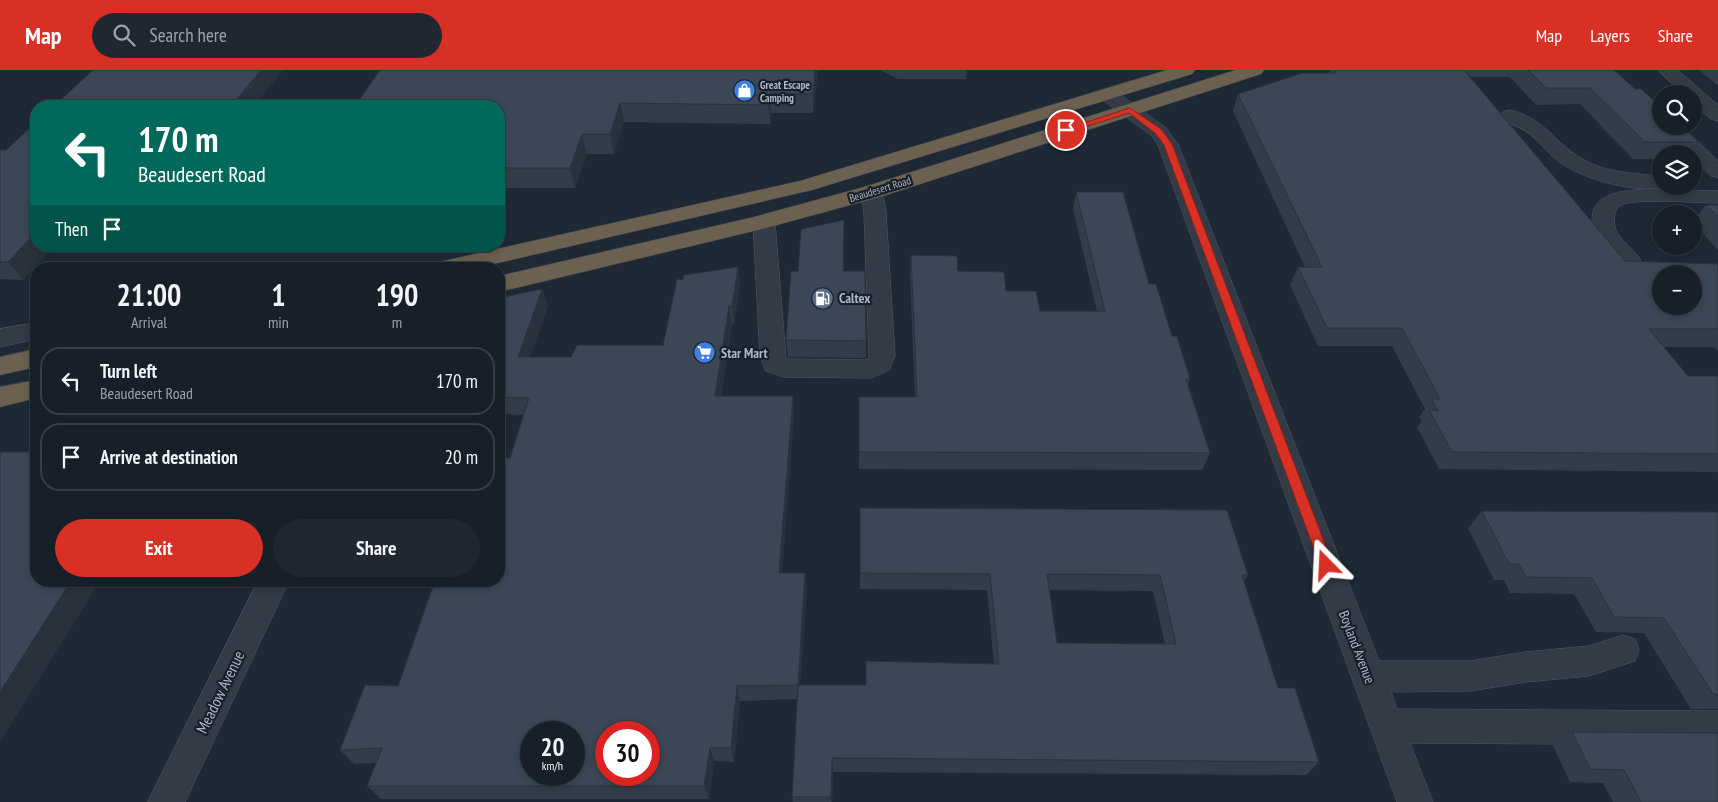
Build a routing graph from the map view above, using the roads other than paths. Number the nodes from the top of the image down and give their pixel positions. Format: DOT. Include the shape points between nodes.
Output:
graph roads {
  1 [pos="1186,70"];
  2 [pos="1255,70"];
  3 [pos="1667,70"];
  4 [pos="1108,94"];
  5 [pos="1130,110"];
  6 [pos="1718,115"];
  7 [pos="1510,116"];
  8 [pos="1679,135"];
  9 [pos="1718,172"];
  10 [pos="1652,182"];
  11 [pos="1702,182"];
  12 [pos="1718,182"];
  13 [pos="872,192"];
  14 [pos="1718,197"];
  15 [pos="764,222"];
  16 [pos="1629,260"];
  17 [pos="470,262"];
  18 [pos="505,283"];
  19 [pos="30,332"];
  20 [pos="0,338"];
  21 [pos="30,359"];
  22 [pos="0,366"];
  23 [pos="30,390"];
  24 [pos="0,397"];
  25 [pos="271,587"];
  26 [pos="1623,650"];
  27 [pos="1368,677"];
  28 [pos="1387,726"];
  29 [pos="1718,728"];
  30 [pos="166,802"];
  31 [pos="1416,802"];
  1 -- 4 [label="highway, Beaudesert Road"];
  2 -- 5 [label="highway, Beaudesert Road"];
  3 -- 6 [label="street"];
  4 -- 5 [label="street, Boyland Avenue"];
  4 -- 17 [label="highway, Beaudesert Road" via="781,193"];
  5 -- 13 [label="highway, Beaudesert Road"];
  5 -- 27 [label="street, Boyland Avenue" via="1158,131 1168,144"];
  7 -- 10 [label="street" via="1535,128 1559,153 1581,167 1608,177"];
  8 -- 9 [label="street"];
  11 -- 12 [label="street"];
  13 -- 15 [label="highway, Beaudesert Road"];
  13 -- 15 [label="street" via="882,356 880,364 871,369 783,368 776,365"];
  14 -- 16 [label="street" via="1614,200 1606,208 1604,229"];
  15 -- 18 [label="highway, Beaudesert Road"];
  19 -- 20 [label="street"];
  21 -- 22 [label="highway"];
  23 -- 24 [label="highway"];
  25 -- 30 [label="street, Meadow Avenue"];
  26 -- 27 [label="street" via="1589,660 1470,676"];
  27 -- 28 [label="street, Boyland Avenue"];
  28 -- 29 [label="street"];
  28 -- 31 [label="street, Boyland Avenue"];
}
